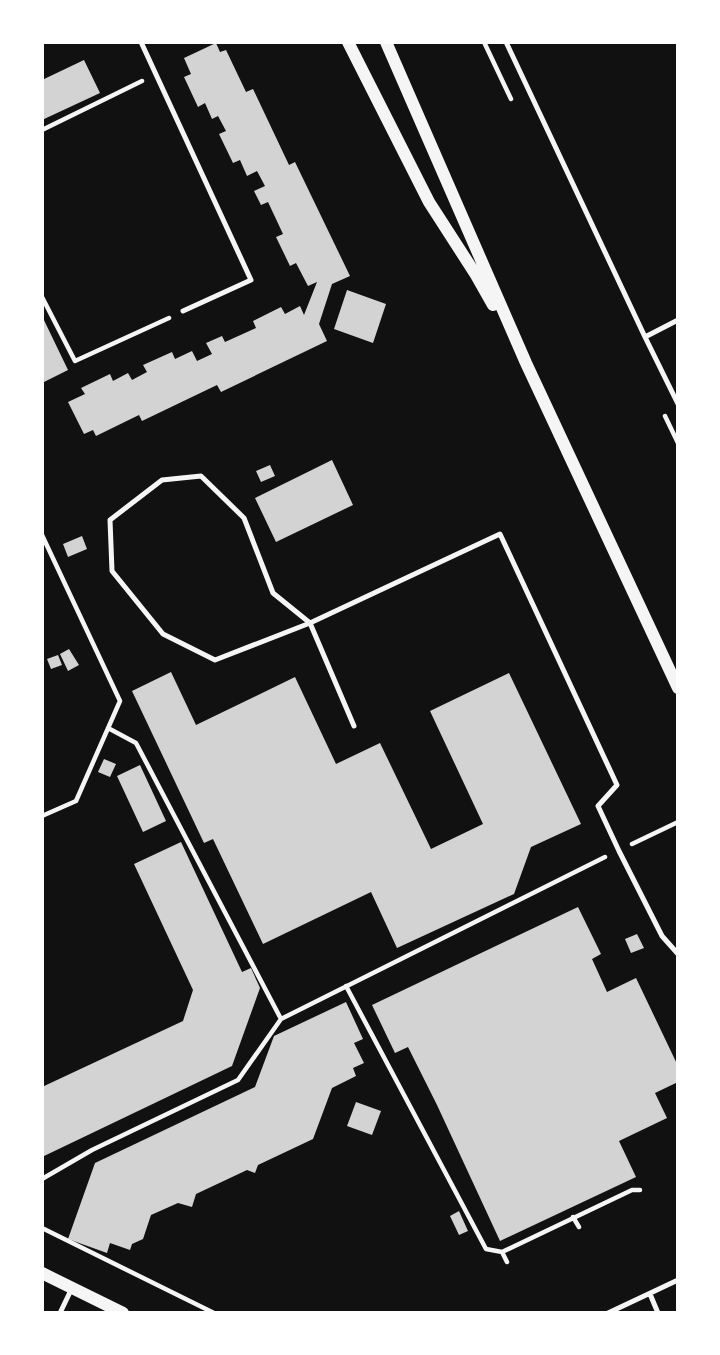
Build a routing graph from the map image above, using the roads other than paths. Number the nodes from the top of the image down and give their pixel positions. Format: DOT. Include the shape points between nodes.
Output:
graph roads {
  1 [pos="141,42"];
  2 [pos="348,42"];
  3 [pos="386,42"];
  4 [pos="506,42"];
  5 [pos="183,311"];
  6 [pos="678,320"];
  7 [pos="645,337"];
  8 [pos="526,363"];
  9 [pos="678,404"];
  10 [pos="310,624"];
  11 [pos="678,688"];
  12 [pos="354,726"];
  13 [pos="678,954"];
  14 [pos="42,1273"];
  15 [pos="678,1280"];
  16 [pos="72,1289"];
  17 [pos="650,1294"];
  18 [pos="60,1313"];
  19 [pos="123,1313"];
  20 [pos="608,1313"];
  21 [pos="658,1313"];
  1 -- 5 [label="lane" via="251,280"];
  2 -- 8 [label="street" via="429,202"];
  3 -- 8 [label="street"];
  4 -- 7 [label="lane"];
  6 -- 7 [label="lane"];
  7 -- 9 [label="lane"];
  8 -- 11 [label="street"];
  10 -- 10 [label="lane" via="215,660 163,634 111,571 110,520 162,480 201,476 244,518 273,593"];
  10 -- 12 [label="lane"];
  10 -- 13 [label="lane" via="500,534 617,785 598,806 662,936"];
  14 -- 16 [label="street"];
  15 -- 17 [label="lane"];
  16 -- 18 [label="lane"];
  16 -- 19 [label="street"];
  17 -- 20 [label="lane"];
  17 -- 21 [label="lane"];
}
